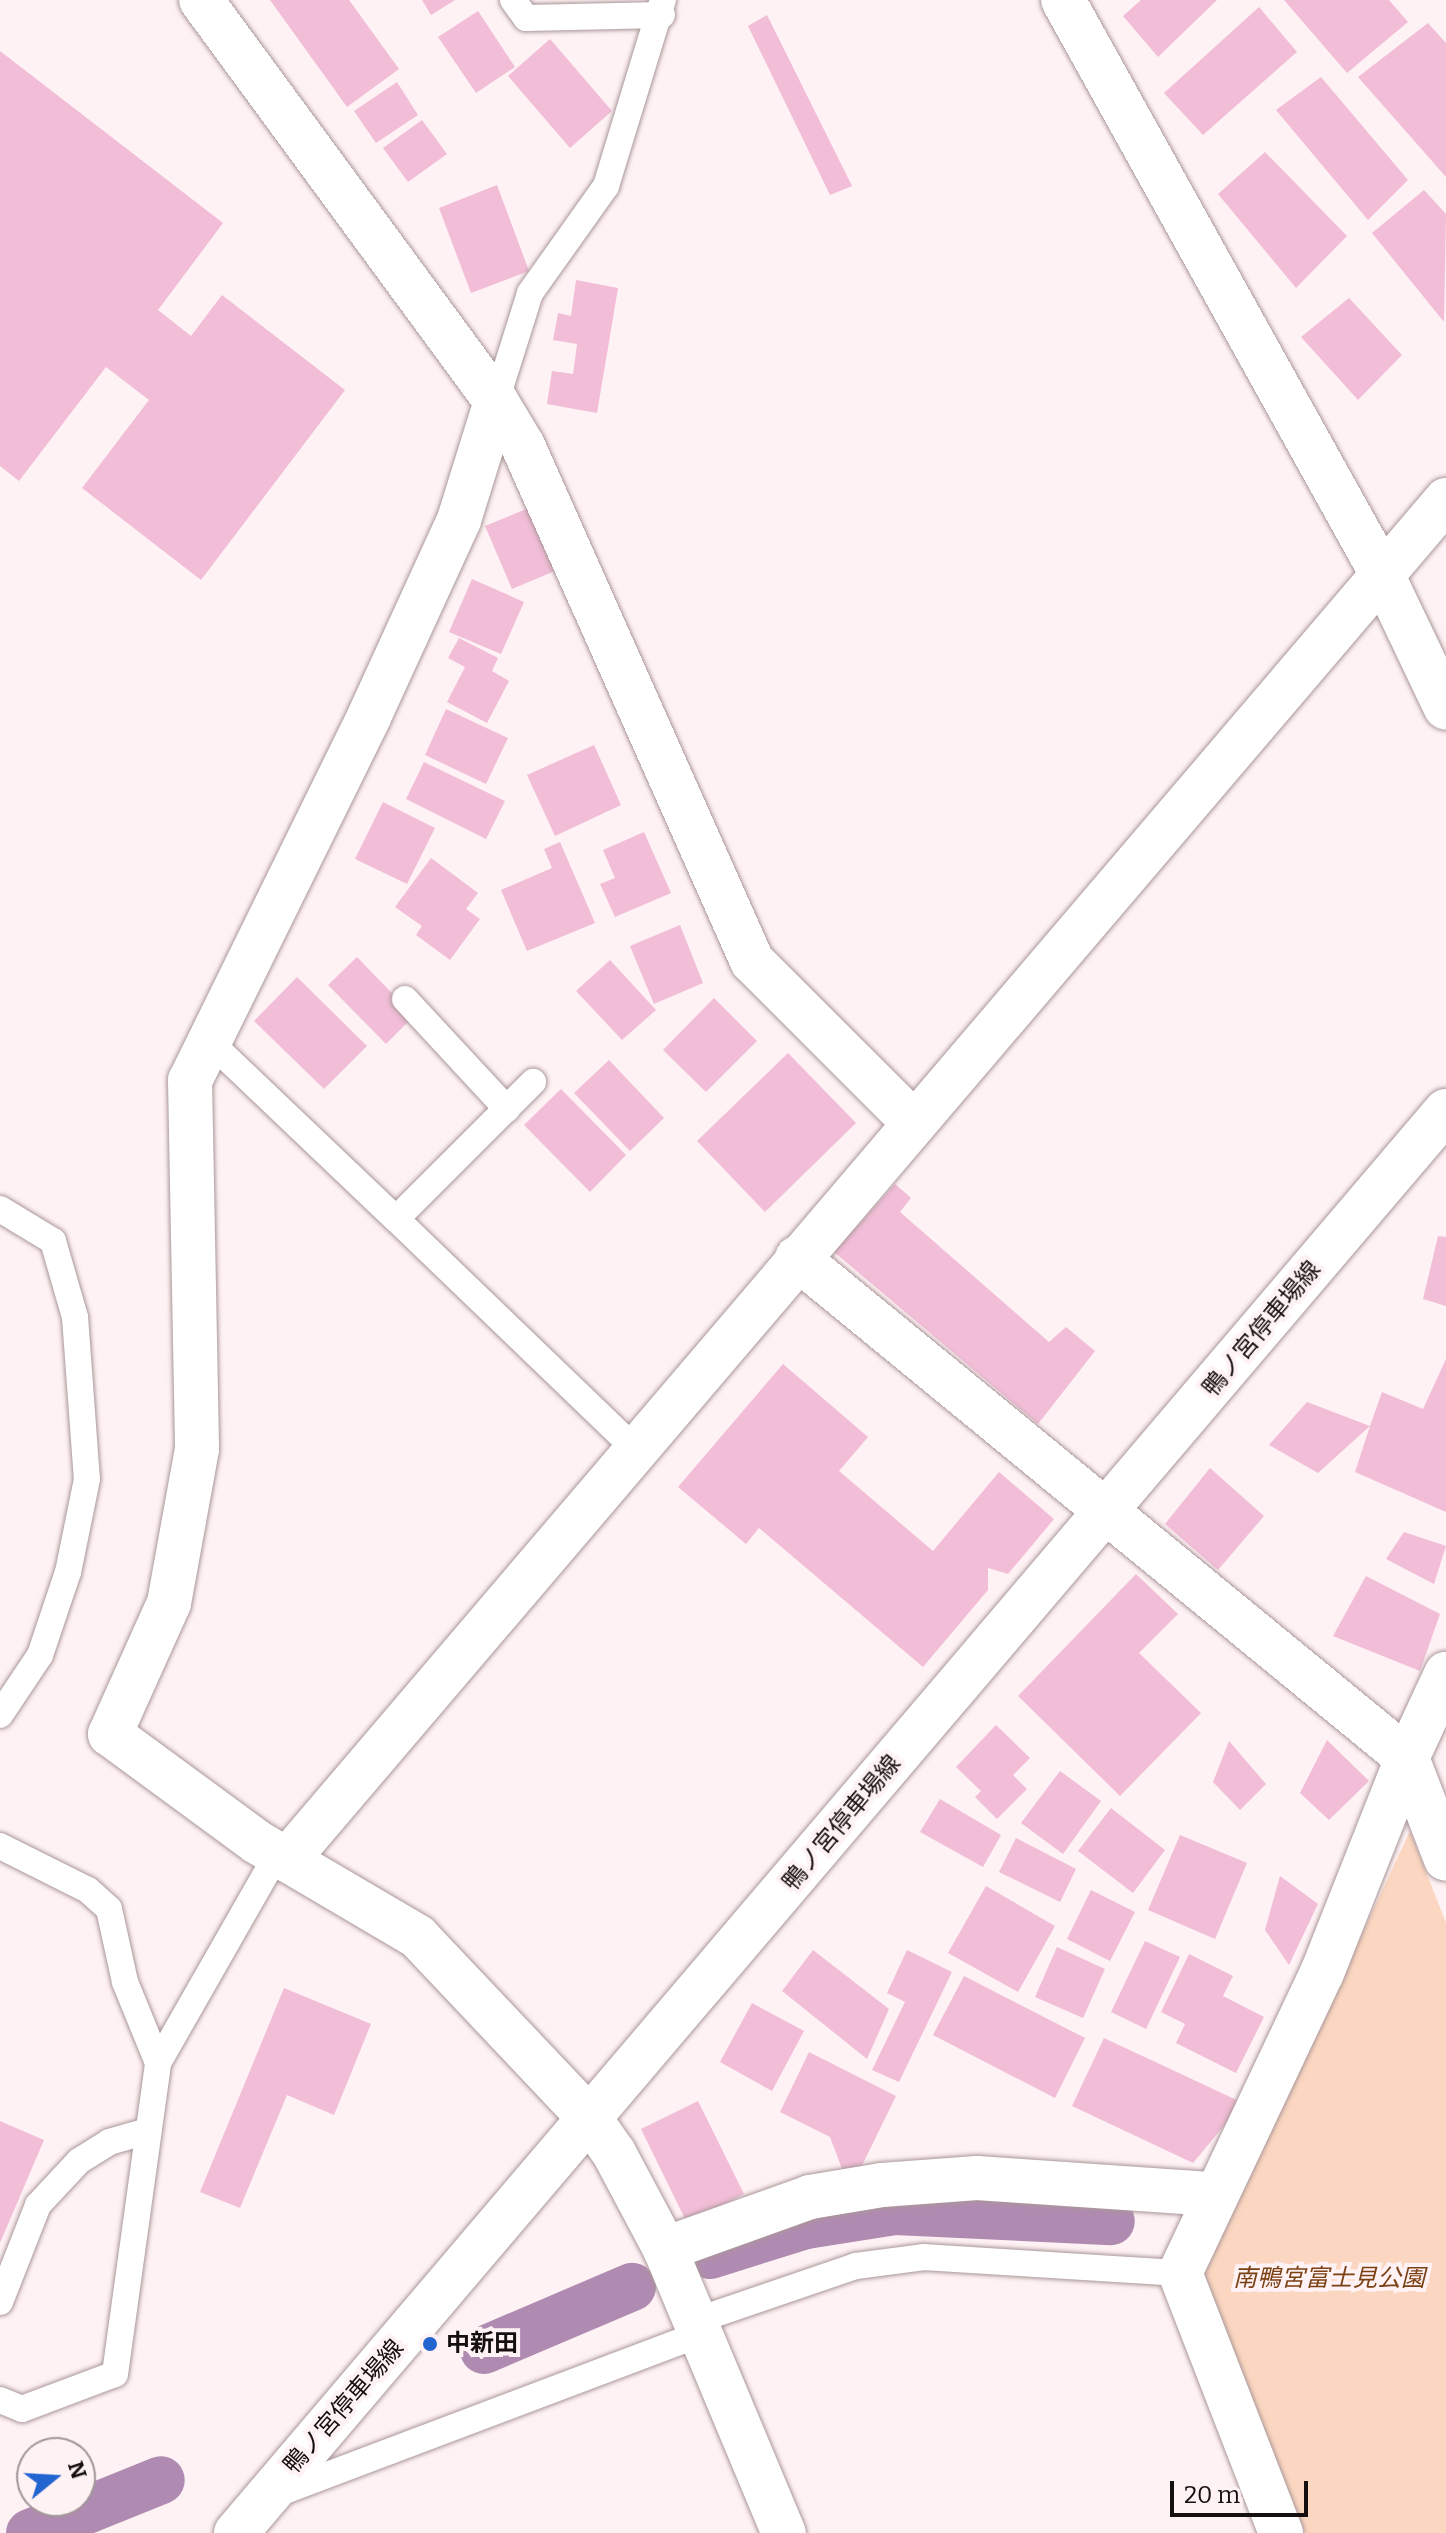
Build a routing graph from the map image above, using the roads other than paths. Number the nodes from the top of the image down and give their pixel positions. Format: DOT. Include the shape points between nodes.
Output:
graph roads {
  1 [pos="201,0"];
  2 [pos="513,0"];
  3 [pos="1063,0"];
  4 [pos="662,8"];
  5 [pos="496,401"];
  6 [pos="1446,500"];
  7 [pos="1382,574"];
  8 [pos="1446,708"];
  9 [pos="405,999"];
  10 [pos="210,1042"];
  11 [pos="533,1082"];
  12 [pos="507,1109"];
  13 [pos="1446,1111"];
  14 [pos="912,1121"];
  15 [pos="0,1209"];
  16 [pos="396,1219"];
  17 [pos="797,1258"];
  18 [pos="635,1449"];
  19 [pos="1107,1512"];
  20 [pos="1446,1674"];
  21 [pos="0,1715"];
  22 [pos="1407,1758"];
  23 [pos="0,1846"];
  24 [pos="282,1857"];
  25 [pos="1446,1859"];
  26 [pos="158,2063"];
  27 [pos="590,2119"];
  28 [pos="148,2131"];
  29 [pos="1213,2194"];
  30 [pos="665,2249"];
  31 [pos="1180,2273"];
  32 [pos="0,2302"];
  33 [pos="698,2328"];
  34 [pos="11,2405"];
  35 [pos="0,2426"];
  36 [pos="266,2498"];
  37 [pos="236,2533"];
  38 [pos="784,2533"];
  39 [pos="1281,2533"];
  1 -- 5 [label="street"];
  2 -- 4 [label="lane" via="526,18"];
  3 -- 7 [label="street"];
  4 -- 5 [label="lane" via="606,186 530,293"];
  5 -- 10 [label="street" via="459,520"];
  5 -- 14 [label="street" via="523,446 752,961"];
  6 -- 7 [label="street"];
  7 -- 8 [label="street"];
  7 -- 14 [label="street"];
  9 -- 12 [label="lane"];
  10 -- 16 [label="lane"];
  10 -- 24 [label="street" via="190,1080 197,1449 169,1603 110,1734"];
  11 -- 12 [label="lane"];
  12 -- 16 [label="lane"];
  13 -- 19 [label="street, 鴨ノ宮停車場線"];
  14 -- 17 [label="street"];
  15 -- 21 [label="lane" via="53,1241 75,1317 87,1479 68,1572 40,1655"];
  16 -- 18 [label="lane"];
  17 -- 18 [label="street"];
  17 -- 19 [label="street"];
  18 -- 24 [label="street"];
  19 -- 22 [label="street"];
  19 -- 27 [label="street, 鴨ノ宮停車場線"];
  20 -- 22 [label="street"];
  22 -- 25 [label="street"];
  22 -- 29 [label="street" via="1322,1973"];
  23 -- 26 [label="lane" via="88,1890 109,1909 125,1982"];
  24 -- 26 [label="lane"];
  24 -- 27 [label="street" via="418,1937"];
  26 -- 28 [label="lane"];
  27 -- 30 [label="street"];
  27 -- 36 [label="street, 鴨ノ宮停車場線"];
  28 -- 32 [label="lane" via="109,2142 79,2161 38,2205"];
  28 -- 34 [label="lane" via="115,2374"];
  29 -- 30 [label="street" via="977,2178 882,2185 810,2197"];
  29 -- 31 [label="street"];
  30 -- 33 [label="street"];
  31 -- 33 [label="lane" via="924,2257 856,2266"];
  31 -- 39 [label="street"];
  33 -- 36 [label="lane"];
  33 -- 38 [label="street"];
  34 -- 35 [label="lane"];
  36 -- 37 [label="street, 鴨ノ宮停車場線"];
}
